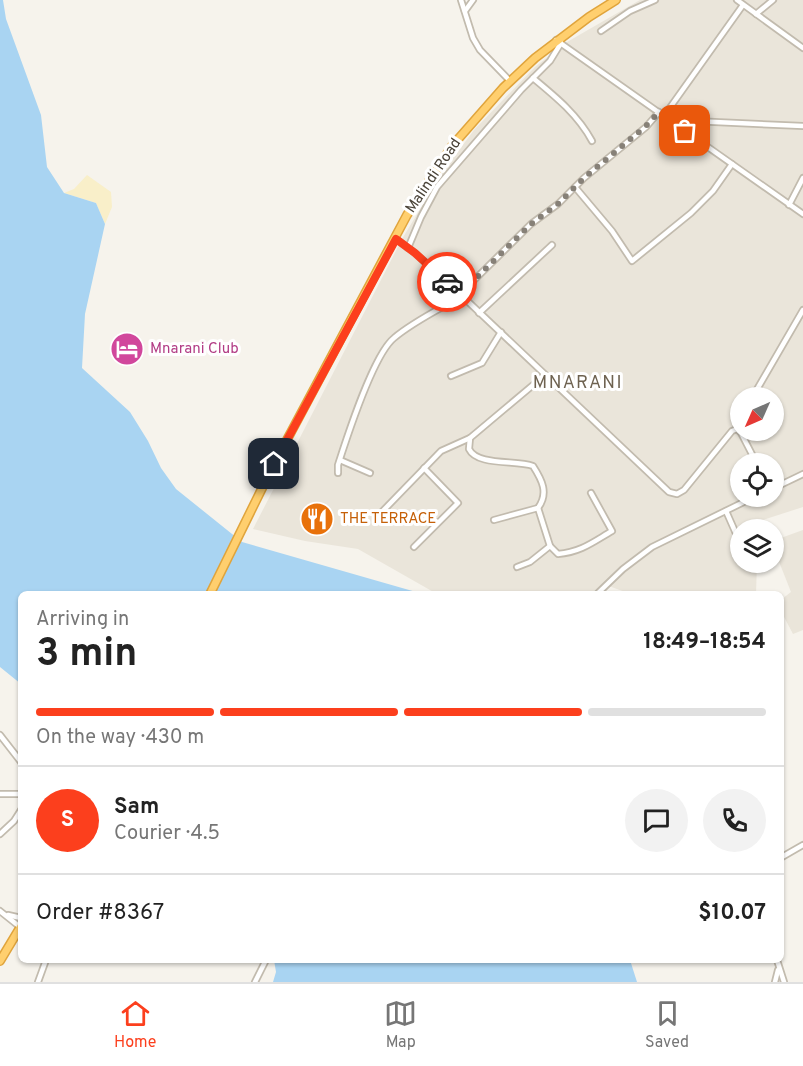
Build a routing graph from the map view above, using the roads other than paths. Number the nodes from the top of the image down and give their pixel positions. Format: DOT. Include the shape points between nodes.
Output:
graph roads {
  1 [pos="461,0"];
  2 [pos="473,0"];
  3 [pos="616,0"];
  4 [pos="655,0"];
  5 [pos="737,0"];
  6 [pos="773,0"];
  7 [pos="743,5"];
  8 [pos="465,11"];
  9 [pos="756,14"];
  10 [pos="601,31"];
  11 [pos="559,41"];
  12 [pos="803,48"];
  13 [pos="533,78"];
  14 [pos="510,81"];
  15 [pos="662,114"];
  16 [pos="670,120"];
  17 [pos="803,126"];
  18 [pos="592,141"];
  19 [pos="732,164"];
  20 [pos="803,178"];
  21 [pos="575,187"];
  22 [pos="789,205"];
  23 [pos="803,214"];
  24 [pos="396,239"];
  25 [pos="552,245"];
  26 [pos="408,248"];
  27 [pos="461,295"];
  28 [pos="803,310"];
  29 [pos="479,313"];
  30 [pos="501,332"];
  31 [pos="545,375"];
  32 [pos="451,376"];
  33 [pos="758,387"];
  34 [pos="730,433"];
  35 [pos="470,438"];
  36 [pos="340,460"];
  37 [pos="424,468"];
  38 [pos="338,473"];
  39 [pos="370,473"];
  40 [pos="803,474"];
  41 [pos="784,483"];
  42 [pos="591,493"];
  43 [pos="734,507"];
  44 [pos="538,508"];
  45 [pos="726,511"];
  46 [pos="376,517"];
  47 [pos="494,520"];
  48 [pos="730,520"];
  49 [pos="550,546"];
  50 [pos="414,547"];
  51 [pos="517,567"];
  52 [pos="211,591"];
  53 [pos="600,591"];
  54 [pos="0,735"];
  55 [pos="18,758"];
  56 [pos="0,794"];
  57 [pos="18,794"];
  58 [pos="18,815"];
  59 [pos="0,834"];
  60 [pos="803,845"];
  61 [pos="784,856"];
  62 [pos="1,912"];
  63 [pos="18,917"];
  64 [pos="18,925"];
  65 [pos="18,932"];
  66 [pos="0,961"];
  67 [pos="45,963"];
  68 [pos="264,963"];
  69 [pos="777,963"];
  70 [pos="778,970"];
  71 [pos="38,982"];
  72 [pos="255,982"];
  73 [pos="775,982"];
  74 [pos="784,982"];
  1 -- 8 [label="street"];
  2 -- 8 [label="street"];
  3 -- 11 [label="highway, Malindi Road"];
  4 -- 10 [label="street"];
  5 -- 7 [label="street"];
  6 -- 9 [label="street"];
  7 -- 9 [label="street"];
  7 -- 15 [label="street"];
  8 -- 14 [label="street" via="472,38"];
  9 -- 12 [label="street"];
  11 -- 13 [label="street" via="550,61"];
  11 -- 14 [label="highway, Malindi Road"];
  11 -- 15 [label="street"];
  13 -- 18 [label="street" via="585,126"];
  13 -- 26 [label="street" via="437,188"];
  14 -- 24 [label="highway, Malindi Road" via="452,146"];
  15 -- 16 [label="street"];
  15 -- 21 [label="street"];
  16 -- 17 [label="street"];
  16 -- 19 [label="street"];
  19 -- 21 [label="street" via="691,213 632,261"];
  19 -- 22 [label="street"];
  20 -- 22 [label="street"];
  21 -- 27 [label="street" via="531,224"];
  22 -- 23 [label="street"];
  24 -- 26 [label="street"];
  24 -- 52 [label="highway, Malindi Road"];
  25 -- 29 [label="street"];
  26 -- 27 [label="street"];
  27 -- 29 [label="street"];
  27 -- 36 [label="street" via="393,339 380,357"];
  28 -- 33 [label="street"];
  29 -- 30 [label="street"];
  30 -- 31 [label="street"];
  30 -- 32 [label="street" via="482,363"];
  31 -- 34 [label="street" via="674,494 684,490"];
  31 -- 35 [label="street"];
  35 -- 37 [label="street" via="441,451"];
  35 -- 44 [label="street" via="469,449 474,457 533,466 544,485"];
  36 -- 38 [label="street"];
  36 -- 39 [label="street"];
  37 -- 46 [label="street"];
  37 -- 50 [label="street" via="458,503"];
  40 -- 41 [label="street"];
  42 -- 49 [label="street" via="612,531 574,553 558,554"];
  43 -- 45 [label="street"];
  44 -- 47 [label="street"];
  44 -- 49 [label="street"];
  45 -- 48 [label="street"];
  45 -- 53 [label="street" via="652,547"];
  49 -- 51 [label="street"];
  54 -- 55 [label="street"];
  56 -- 57 [label="street"];
  58 -- 59 [label="street"];
  60 -- 61 [label="street"];
  62 -- 63 [label="street"];
  62 -- 64 [label="street"];
  65 -- 66 [label="highway"];
  67 -- 71 [label="street"];
  68 -- 72 [label="street"];
  69 -- 70 [label="street"];
  70 -- 73 [label="street"];
  70 -- 74 [label="street"];
}
